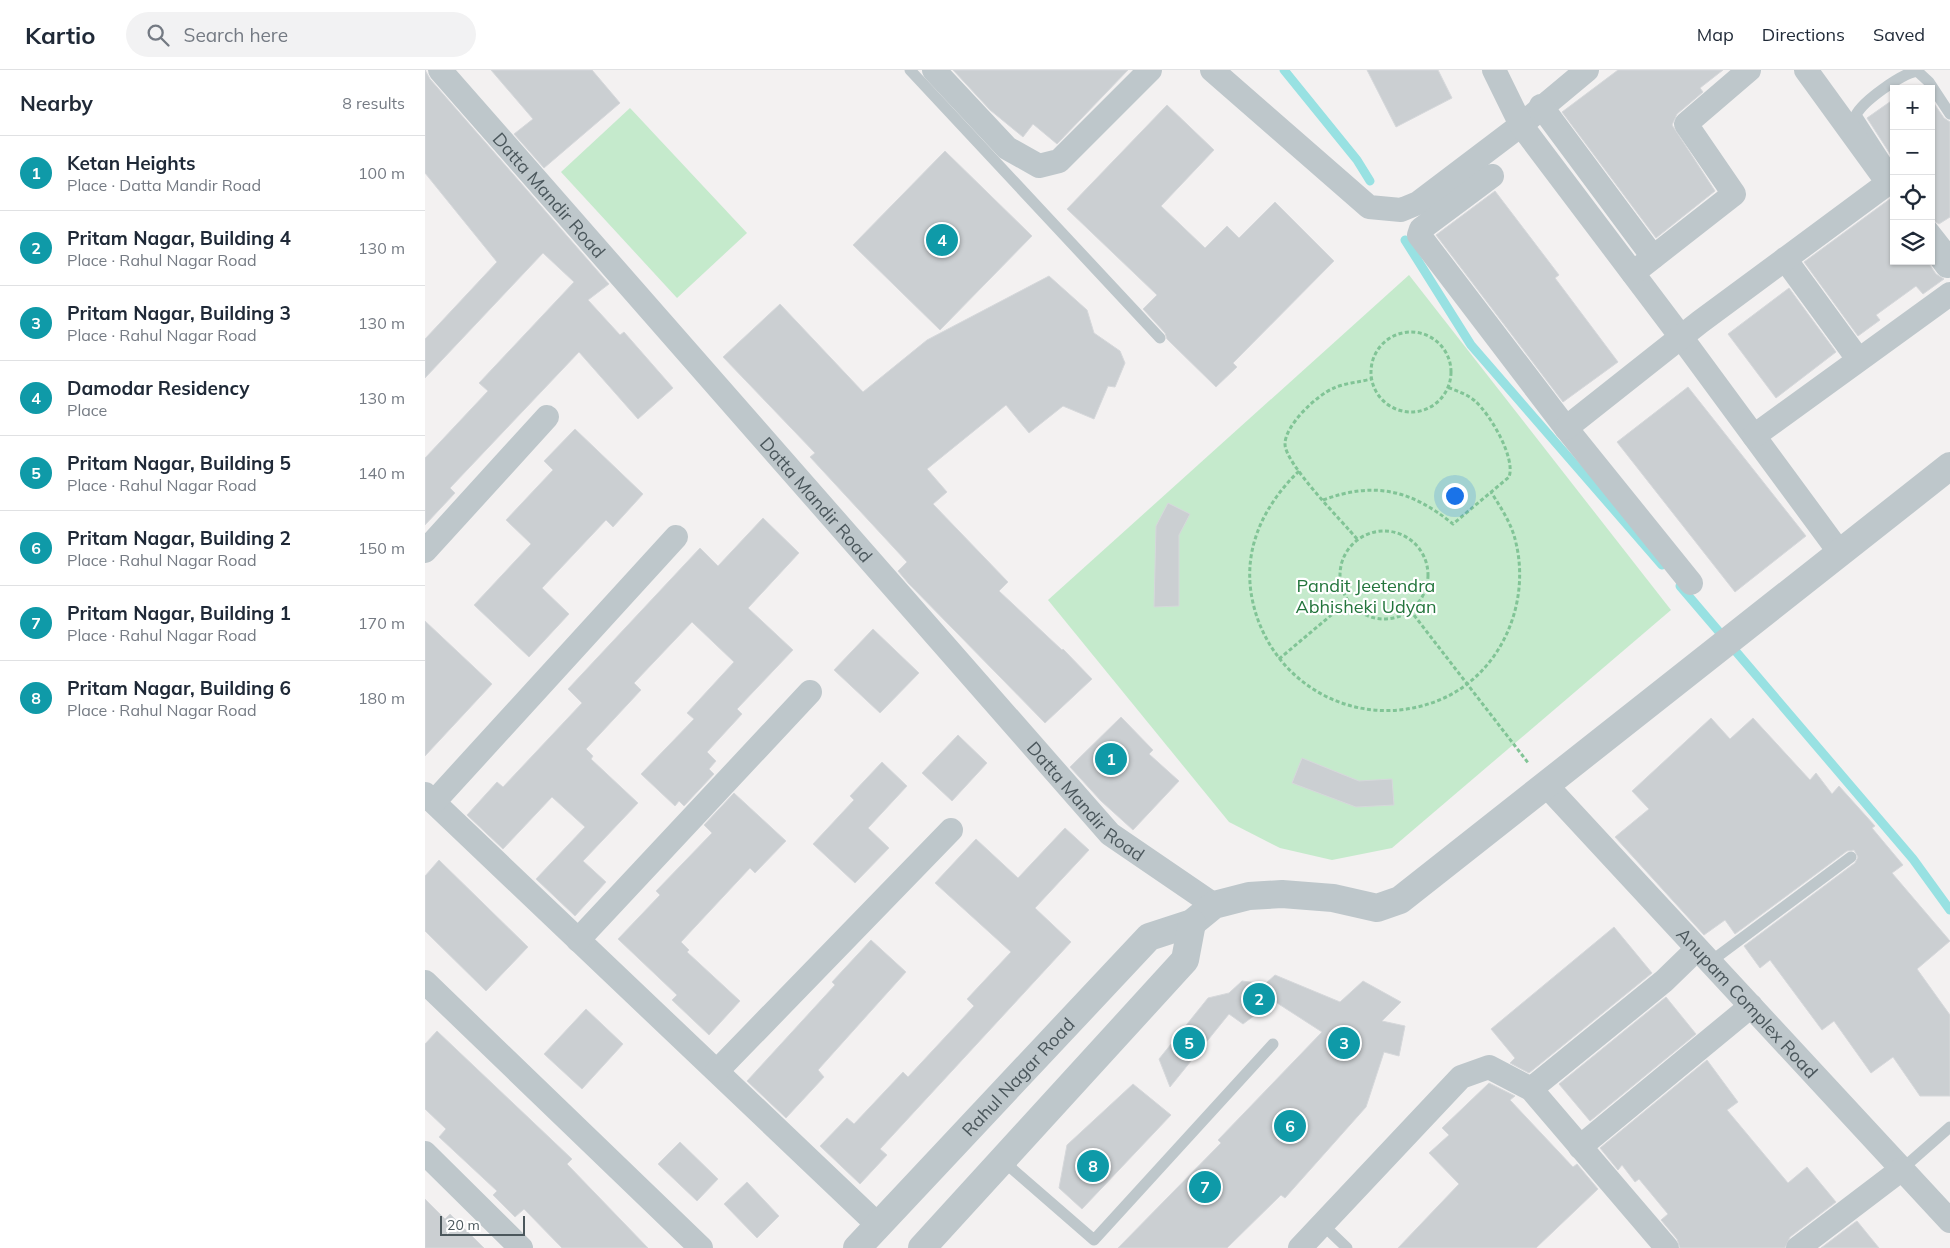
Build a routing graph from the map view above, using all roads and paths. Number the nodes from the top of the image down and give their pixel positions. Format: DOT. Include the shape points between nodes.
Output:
graph roads {
  1 [pos="440,70"];
  2 [pos="910,70"];
  3 [pos="934,70"];
  4 [pos="1150,70"];
  5 [pos="1212,70"];
  6 [pos="1494,70"];
  7 [pos="1587,70"];
  8 [pos="1749,70"];
  9 [pos="1806,70"];
  10 [pos="1541,106"];
  11 [pos="1950,114"];
  12 [pos="1521,125"];
  13 [pos="1492,176"];
  14 [pos="1890,179"];
  15 [pos="1890,180"];
  16 [pos="1890,184"];
  17 [pos="1935,234"];
  18 [pos="1935,247"];
  19 [pos="1653,257"];
  20 [pos="1948,258"];
  21 [pos="1785,259"];
  22 [pos="1633,273"];
  23 [pos="1950,294"];
  24 [pos="1681,337"];
  25 [pos="1160,338"];
  26 [pos="1858,359"];
  27 [pos="1371,379"];
  28 [pos="1447,387"];
  29 [pos="547,417"];
  30 [pos="1565,428"];
  31 [pos="1754,436"];
  32 [pos="1950,466"];
  33 [pos="1299,470"];
  34 [pos="1491,492"];
  35 [pos="1323,500"];
  36 [pos="676,536"];
  37 [pos="1357,539"];
  38 [pos="425,551"];
  39 [pos="1840,553"];
  40 [pos="1691,583"];
  41 [pos="1348,601"];
  42 [pos="1410,610"];
  43 [pos="1279,659"];
  44 [pos="1467,683"];
  45 [pos="810,692"];
  46 [pos="1545,784"];
  47 [pos="430,798"];
  48 [pos="951,830"];
  49 [pos="1851,857"];
  50 [pos="1214,905"];
  51 [pos="1192,923"];
  52 [pos="578,940"];
  53 [pos="1704,955"];
  54 [pos="425,982"];
  55 [pos="1751,1006"];
  56 [pos="1273,1044"];
  57 [pos="717,1071"];
  58 [pos="1531,1089"];
  59 [pos="1950,1127"];
  60 [pos="1580,1147"];
  61 [pos="425,1153"];
  62 [pos="1002,1160"];
  63 [pos="1901,1169"];
  64 [pos="1950,1221"];
  65 [pos="1322,1224"];
  66 [pos="877,1225"];
  67 [pos="521,1248"];
  68 [pos="701,1248"];
  69 [pos="857,1248"];
  70 [pos="922,1248"];
  71 [pos="1300,1248"];
  72 [pos="1347,1248"];
  73 [pos="1667,1248"];
  74 [pos="1798,1248"];
  1 -- 50 [label="street, Datta Mandir Road" via="1110,834"];
  2 -- 25 [label="lane"];
  3 -- 4 [label="street" via="1007,148 1039,166 1059,161"];
  5 -- 12 [label="street" via="1369,207 1401,210 1418,203"];
  6 -- 12 [label="street"];
  7 -- 10 [label="street"];
  8 -- 19 [label="street" via="1687,124 1734,194"];
  9 -- 15 [label="street"];
  10 -- 12 [label="street"];
  10 -- 19 [label="street"];
  11 -- 14 [label="lane" via="1929,82 1917,71 1908,73 1859,108 1856,116"];
  12 -- 22 [label="street"];
  13 -- 30 [label="street" via="1421,229 1419,235"];
  16 -- 21 [label="street"];
  17 -- 20 [label="lane"];
  18 -- 20 [label="street"];
  19 -- 22 [label="street"];
  21 -- 24 [label="street"];
  21 -- 26 [label="street"];
  22 -- 24 [label="street"];
  23 -- 26 [label="street"];
  24 -- 30 [label="street"];
  24 -- 31 [label="street"];
  26 -- 31 [label="street"];
  27 -- 28 [label="path" via="1377,394 1387,405 1402,412 1432,407 1444,396"];
  27 -- 28 [label="path" via="1372,363 1378,349 1389,338 1404,333 1420,333 1445,351 1450,366"];
  27 -- 33 [label="path" via="1333,388 1303,411 1292,425 1285,444 1288,455"];
  28 -- 34 [label="path" via="1476,402 1504,444 1511,470 1509,477"];
  29 -- 38 [label="street"];
  30 -- 40 [label="street"];
  31 -- 39 [label="street"];
  32 -- 39 [label="street"];
  33 -- 35 [label="path"];
  33 -- 43 [label="path" via="1264,513 1254,538 1250,565 1251,593 1257,620"];
  34 -- 35 [label="path" via="1453,524 1421,501 1382,490 1348,492"];
  34 -- 44 [label="path" via="1506,516 1516,542 1519,596 1512,623 1500,648 1483,670"];
  35 -- 37 [label="path"];
  36 -- 47 [label="street"];
  37 -- 41 [label="path" via="1346,552 1340,568 1341,585"];
  37 -- 42 [label="path" via="1373,532 1391,530 1407,537 1419,548 1427,564 1428,581 1422,598"];
  39 -- 46 [label="street"];
  41 -- 42 [label="path" via="1361,613 1377,618 1395,618"];
  41 -- 43 [label="path"];
  42 -- 44 [label="path"];
  43 -- 44 [label="path" via="1306,686 1356,708 1384,711 1411,708 1437,701"];
  44 -- 46 [label="path"];
  45 -- 52 [label="street"];
  46 -- 50 [label="street" via="1400,900 1377,908 1333,898 1281,894 1249,896"];
  46 -- 53 [label="street, Anupam Complex Road"];
  47 -- 52 [label="street"];
  48 -- 57 [label="street"];
  49 -- 53 [label="lane"];
  50 -- 51 [label="street, Rahul Nagar Road"];
  51 -- 62 [label="street" via="1185,960"];
  51 -- 66 [label="street, Rahul Nagar Road" via="1149,937"];
  52 -- 57 [label="street"];
  53 -- 55 [label="street, Anupam Complex Road"];
  53 -- 58 [label="street" via="1664,981"];
  54 -- 68 [label="street"];
  55 -- 60 [label="street"];
  55 -- 63 [label="street, Anupam Complex Road"];
  56 -- 62 [label="lane" via="1094,1240"];
  57 -- 66 [label="street"];
  58 -- 60 [label="street"];
  58 -- 65 [label="street" via="1489,1067 1461,1078"];
  59 -- 63 [label="lane"];
  60 -- 73 [label="street"];
  61 -- 67 [label="street"];
  62 -- 70 [label="street"];
  63 -- 64 [label="street, Anupam Complex Road"];
  63 -- 74 [label="street"];
  65 -- 71 [label="street"];
  65 -- 72 [label="lane"];
  66 -- 69 [label="street, Rahul Nagar Road"];
}
